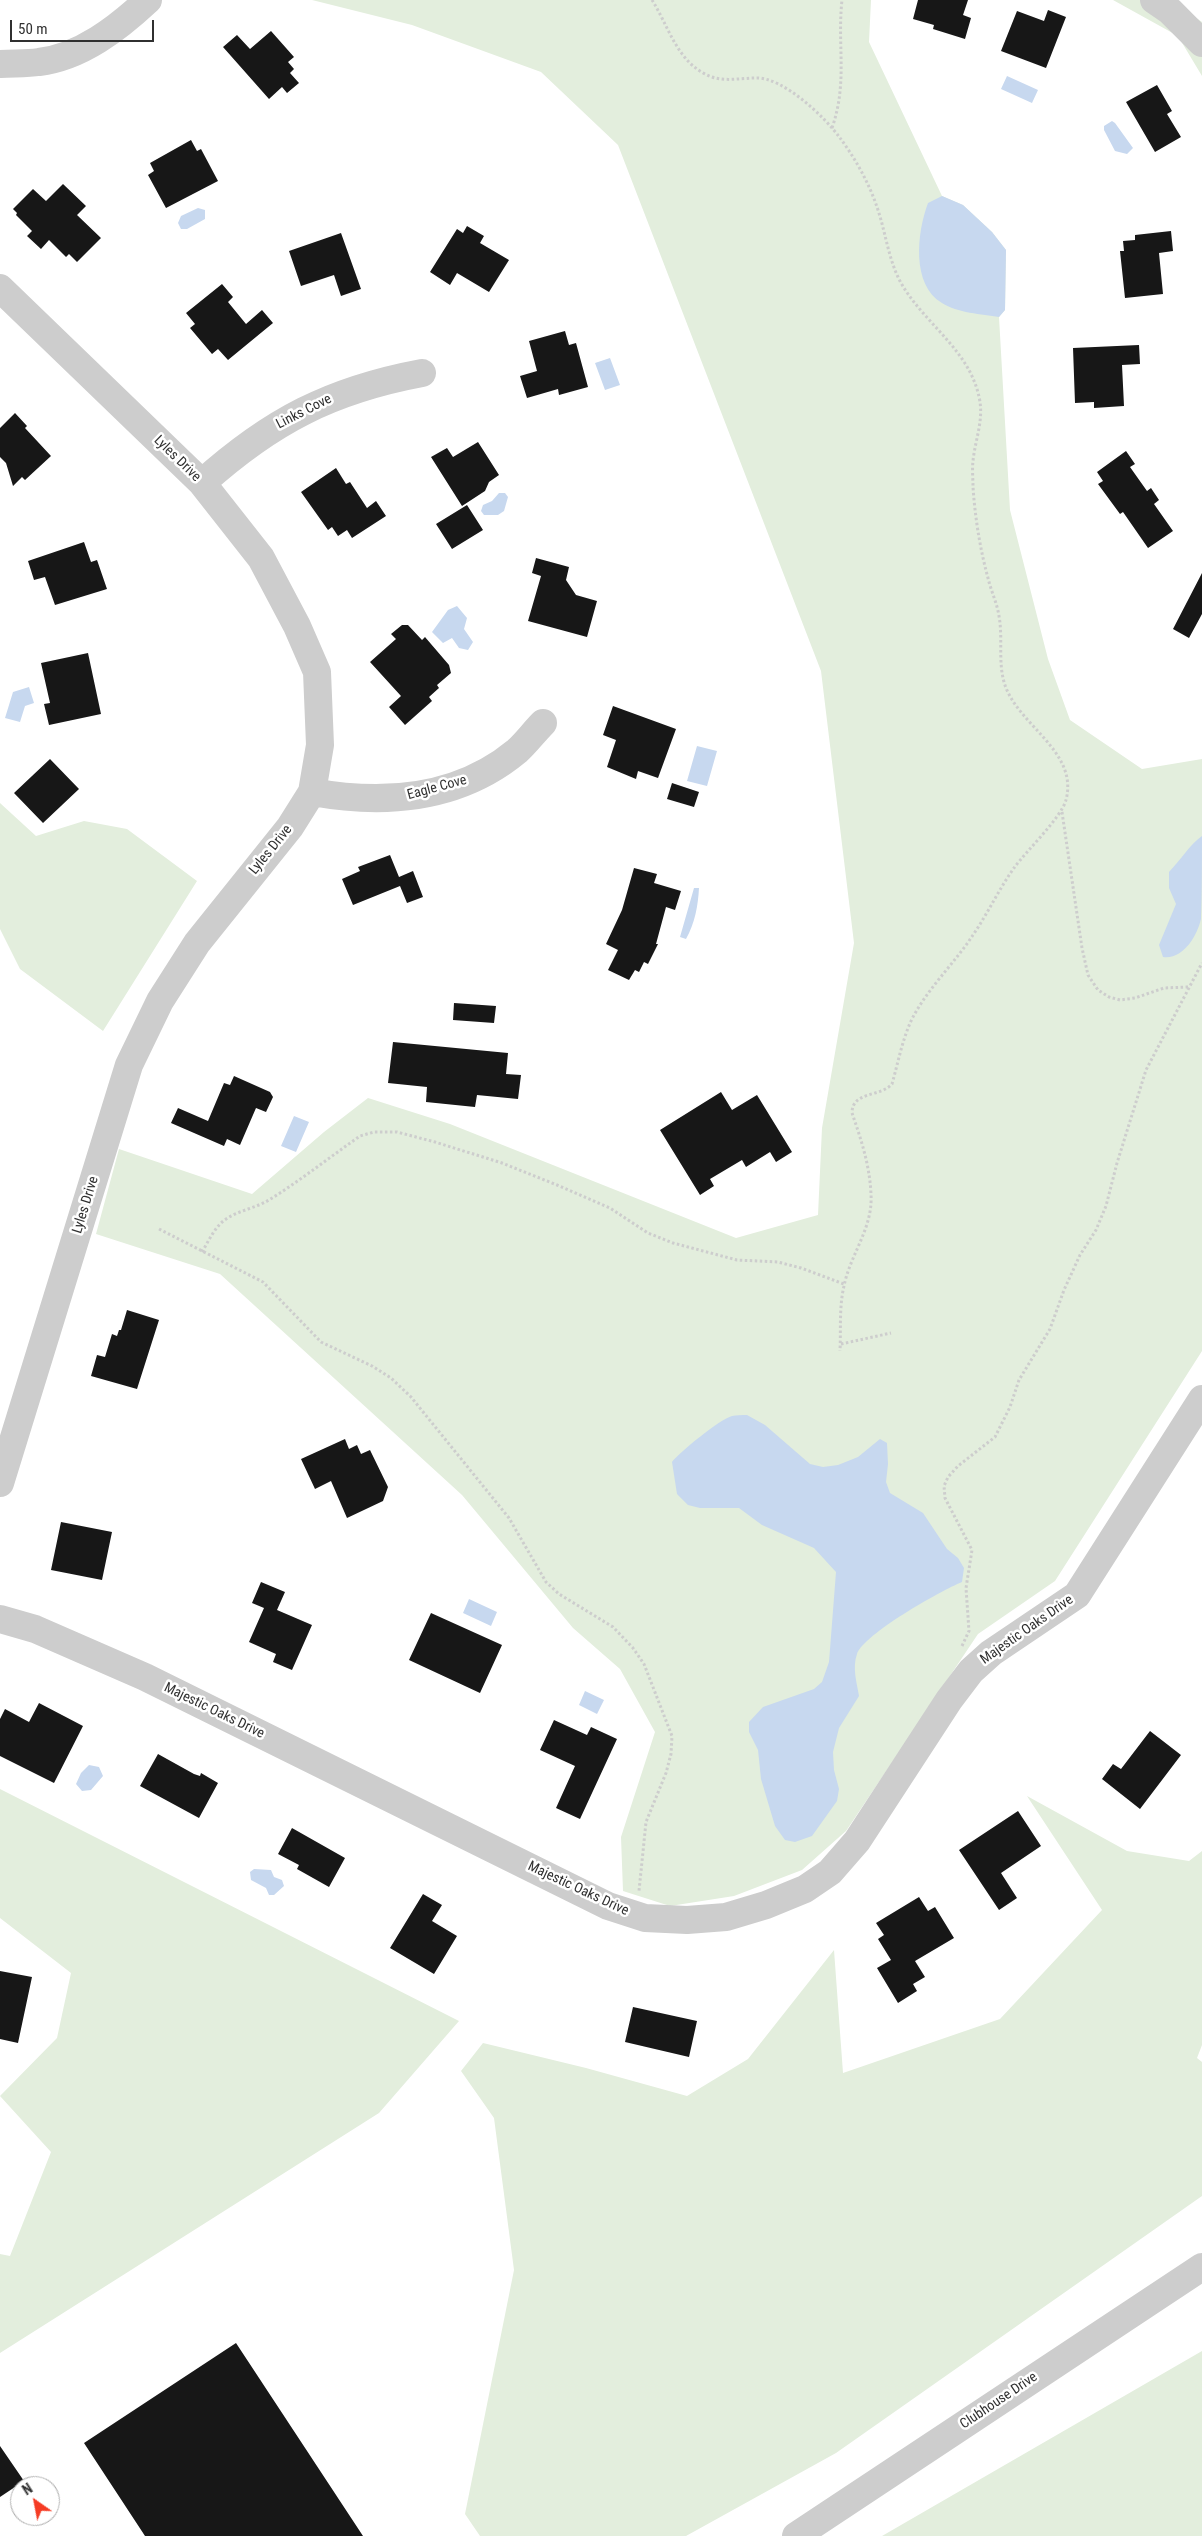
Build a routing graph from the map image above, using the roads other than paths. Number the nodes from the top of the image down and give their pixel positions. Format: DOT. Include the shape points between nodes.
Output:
graph roads {
  1 [pos="148,0"];
  2 [pos="1154,0"];
  3 [pos="1202,43"];
  4 [pos="0,64"];
  5 [pos="0,288"];
  6 [pos="422,373"];
  7 [pos="202,483"];
  8 [pos="543,723"];
  9 [pos="312,792"];
  10 [pos="1202,1399"];
  11 [pos="0,1482"];
  12 [pos="0,1619"];
  13 [pos="1202,2267"];
  14 [pos="796,2536"];
  1 -- 4 [label="street" via="102,36 76,51 40,62"];
  2 -- 3 [label="street"];
  5 -- 7 [label="street, Lyles Drive"];
  6 -- 7 [label="street, Links Cove" via="352,389 306,409 259,435"];
  7 -- 9 [label="street, Lyles Drive" via="261,558 317,672 320,745"];
  8 -- 9 [label="street, Eagle Cove" via="518,751 494,767 464,782 424,794 388,800"];
  9 -- 11 [label="street, Lyles Drive" via="290,827 197,943 160,1001 129,1065"];
  10 -- 12 [label="street, Majestic Oaks Drive" via="1077,1595 991,1653 971,1671 857,1840 830,1872 797,1892 726,1917 645,1918 634,1902 600,1902 145,1677 35,1629"];
  13 -- 14 [label="street, Clubhouse Drive"];
}
